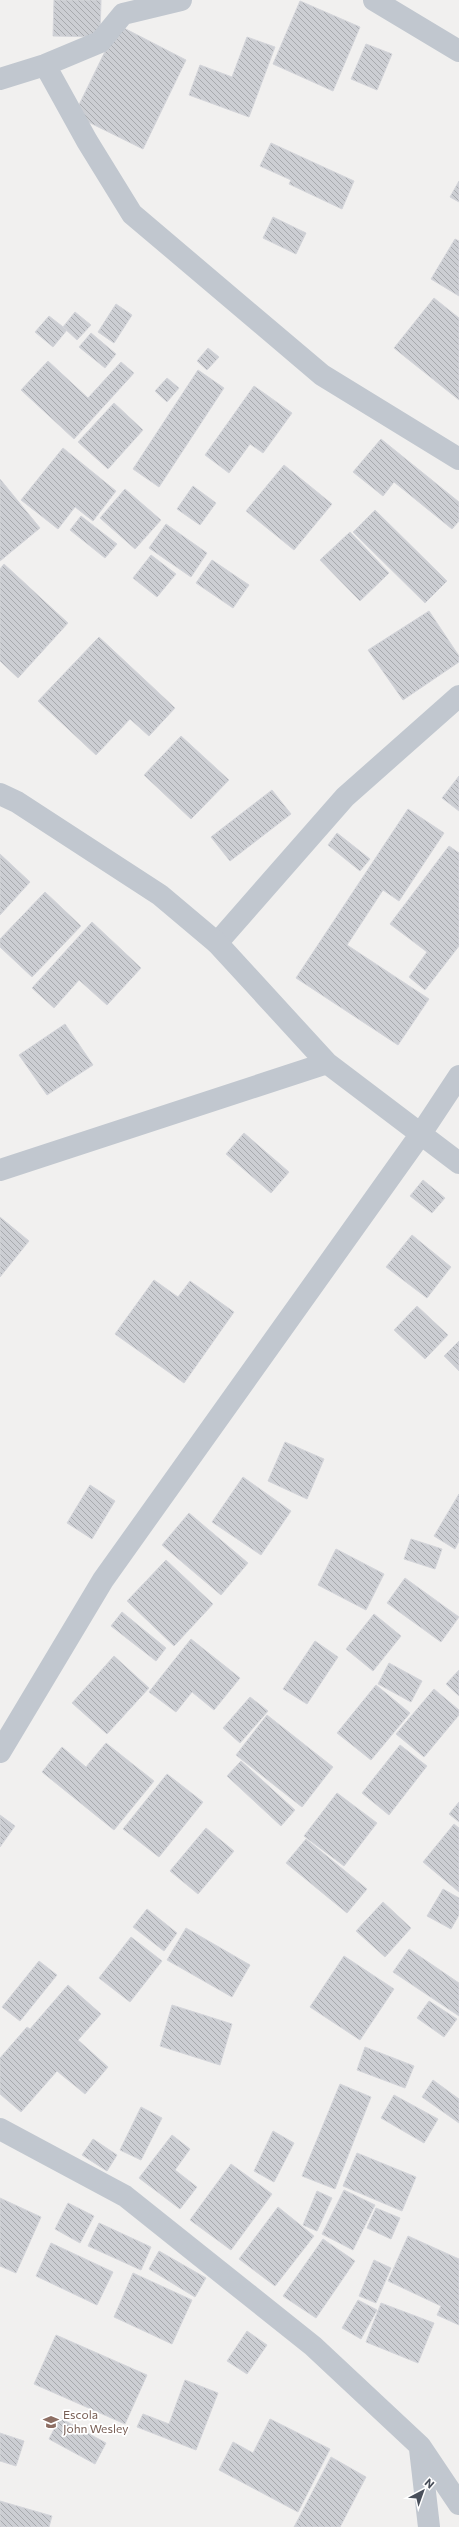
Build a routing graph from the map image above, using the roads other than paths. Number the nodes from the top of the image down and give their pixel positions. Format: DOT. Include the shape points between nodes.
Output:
graph roads {
  1 [pos="181,0"];
  2 [pos="374,0"];
  3 [pos="459,51"];
  4 [pos="45,66"];
  5 [pos="0,79"];
  6 [pos="459,459"];
  7 [pos="459,696"];
  8 [pos="0,794"];
  9 [pos="217,943"];
  10 [pos="327,1063"];
  11 [pos="459,1076"];
  12 [pos="420,1135"];
  13 [pos="459,1163"];
  14 [pos="0,1170"];
  15 [pos="0,1752"];
  16 [pos="0,2129"];
  17 [pos="420,2446"];
  18 [pos="459,2504"];
  19 [pos="429,2527"];
  1 -- 4 [label="street" via="123,14 100,42"];
  2 -- 3 [label="street"];
  4 -- 5 [label="street"];
  4 -- 6 [label="street" via="132,214 322,375"];
  7 -- 9 [label="street" via="345,798"];
  8 -- 9 [label="street" via="17,802 160,895"];
  9 -- 10 [label="street"];
  10 -- 12 [label="street"];
  10 -- 14 [label="street"];
  11 -- 12 [label="street"];
  12 -- 13 [label="street"];
  12 -- 15 [label="street" via="103,1580"];
  16 -- 17 [label="street" via="125,2196 313,2346"];
  17 -- 18 [label="street"];
  17 -- 19 [label="street"];
}
